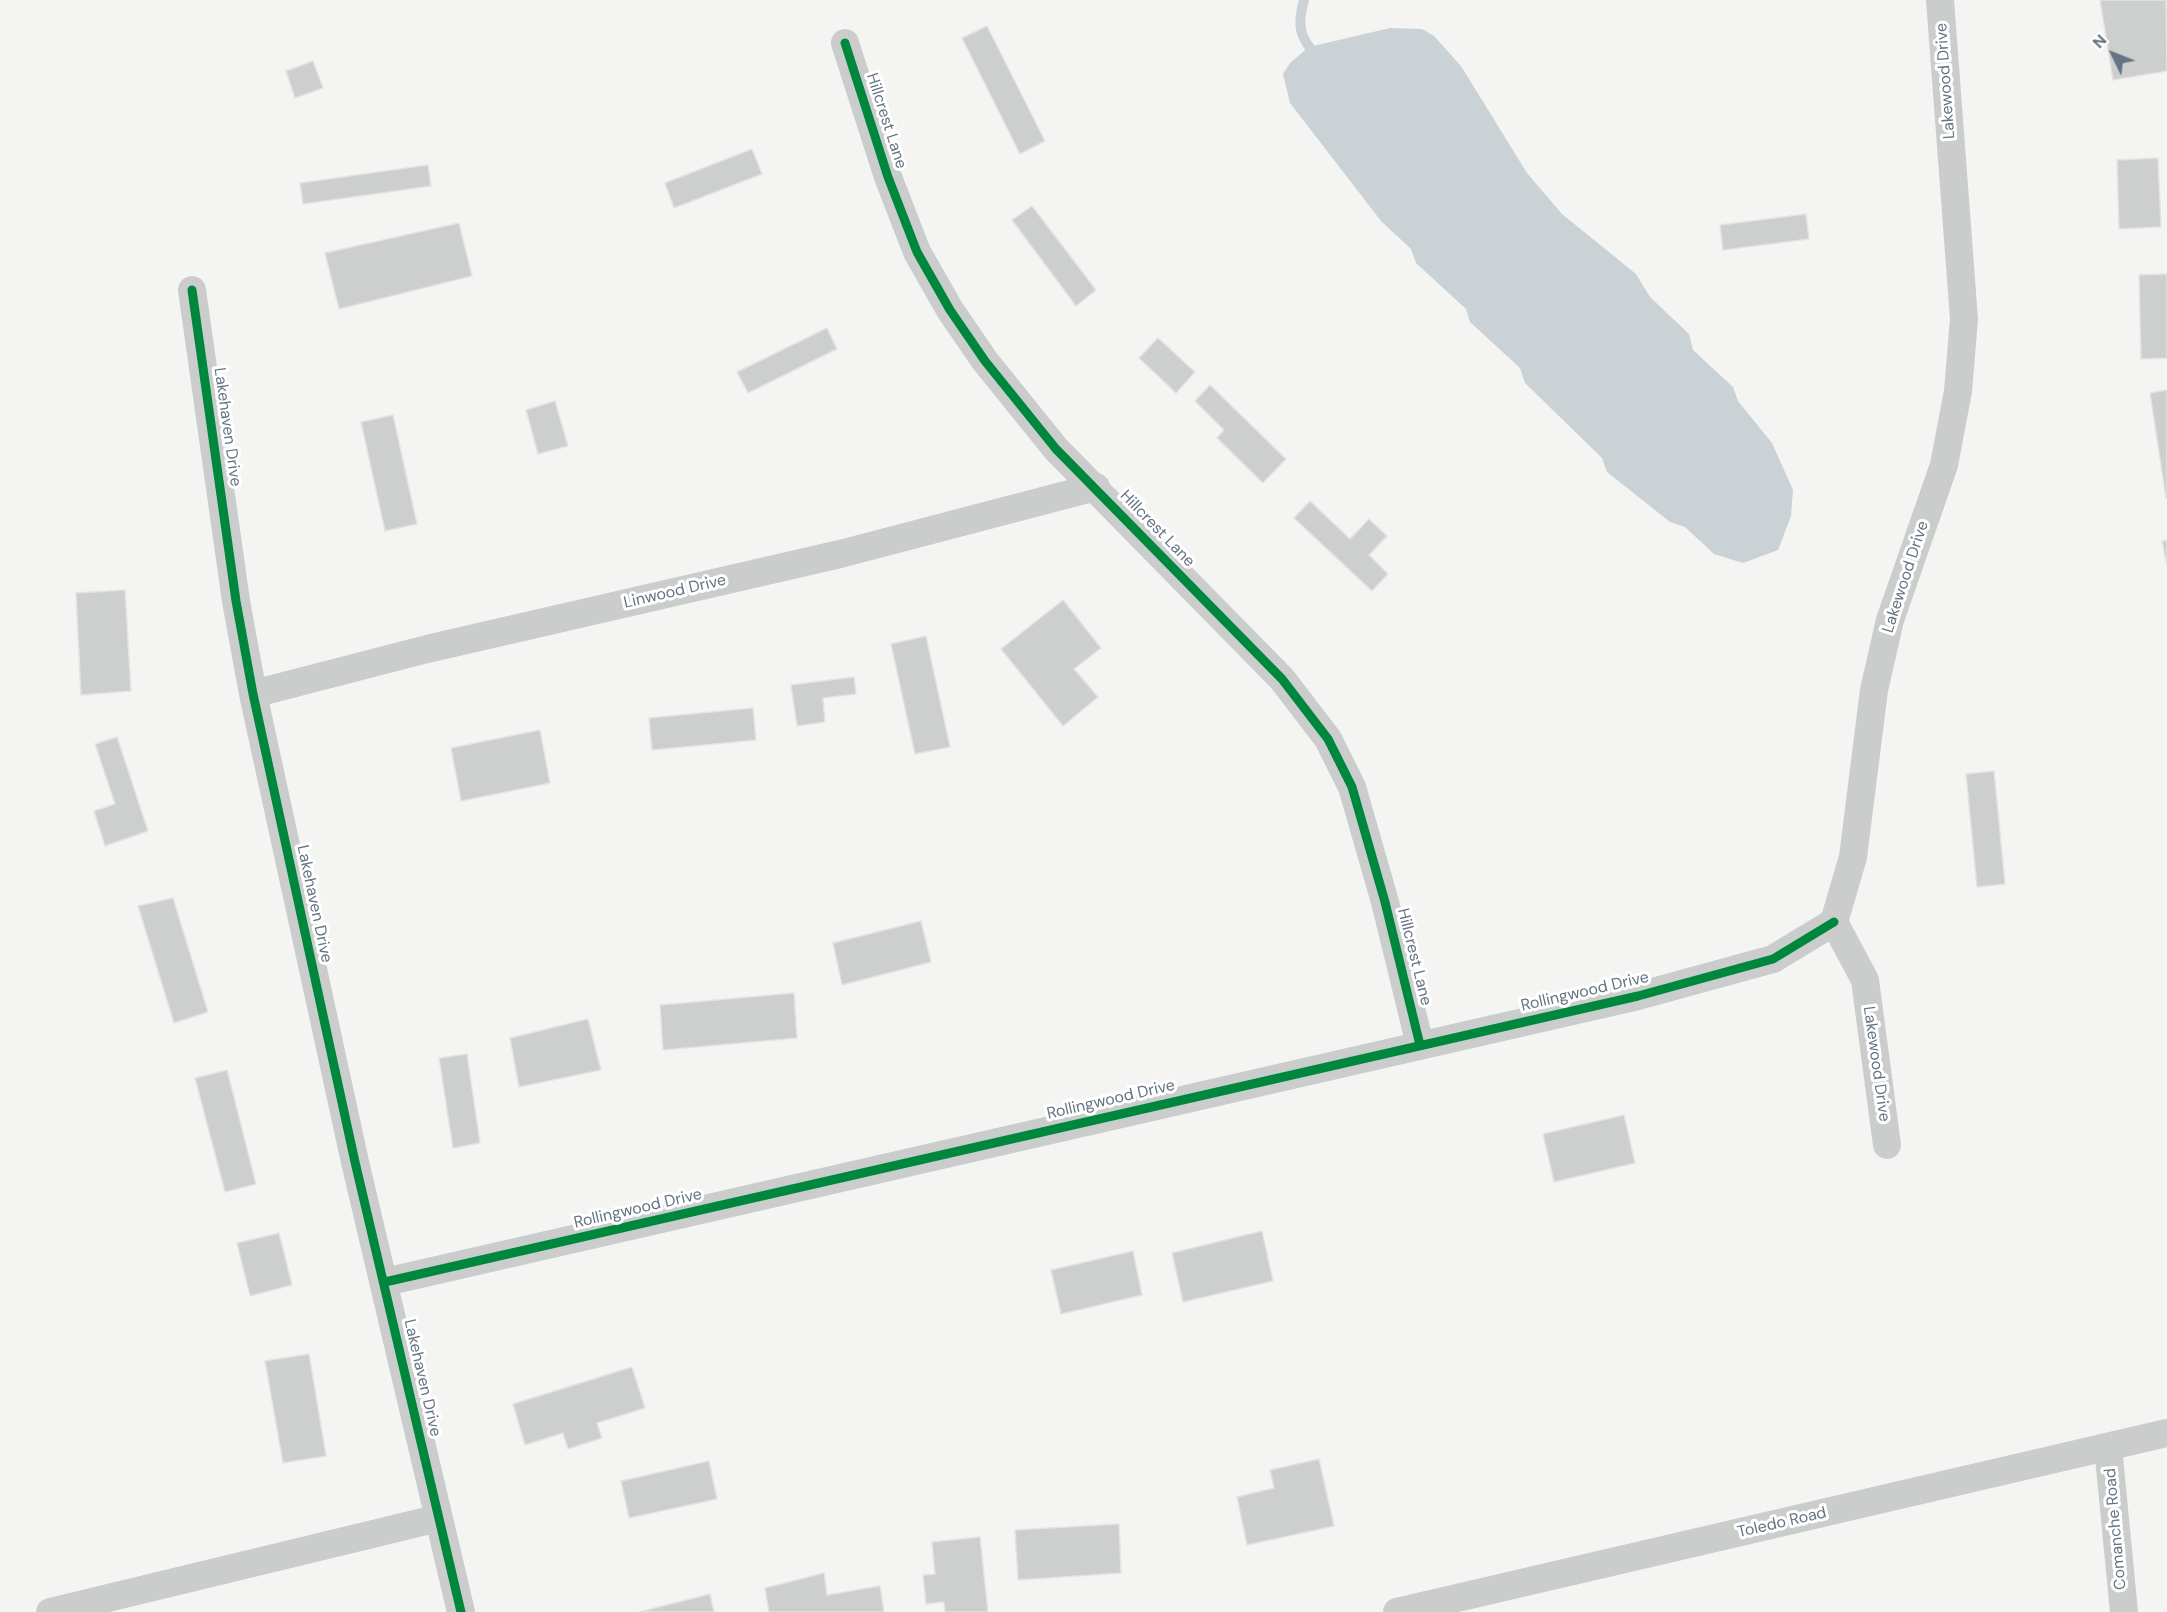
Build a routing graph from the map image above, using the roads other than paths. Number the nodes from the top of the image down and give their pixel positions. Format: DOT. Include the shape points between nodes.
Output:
graph roads {
  1 [pos="1940,0"];
  2 [pos="845,43"];
  3 [pos="192,291"];
  4 [pos="1096,487"];
  5 [pos="254,694"];
  6 [pos="1834,922"];
  7 [pos="1420,1045"];
  8 [pos="1887,1145"];
  9 [pos="385,1282"];
  10 [pos="2167,1433"];
  11 [pos="2108,1447"];
  12 [pos="439,1518"];
  13 [pos="50,1612"];
  14 [pos="461,1612"];
  15 [pos="1396,1612"];
  16 [pos="2124,1612"];
  1 -- 6 [label="street, Lakewood Drive" via="1964,319 1958,391 1944,465 1890,620 1874,690 1854,857"];
  2 -- 4 [label="street, Hillcrest Lane" via="917,252 950,310 1031,421"];
  3 -- 5 [label="street, Lakehaven Drive" via="236,601"];
  4 -- 5 [label="street, Linwood Drive" via="840,554 427,649"];
  4 -- 7 [label="street, Hillcrest Lane" via="1282,679 1328,739 1352,787"];
  5 -- 9 [label="street, Lakehaven Drive" via="355,1162"];
  6 -- 7 [label="street, Rollingwood Drive" via="1773,959 1638,996"];
  6 -- 8 [label="street, Lakewood Drive" via="1865,980"];
  7 -- 9 [label="street, Rollingwood Drive"];
  9 -- 12 [label="street, Lakehaven Drive"];
  10 -- 11 [label="street, Toledo Road"];
  11 -- 15 [label="street, Toledo Road"];
  11 -- 16 [label="street, Comanche Road"];
  12 -- 13 [label="street"];
  12 -- 14 [label="street, Lakehaven Drive"];
}
